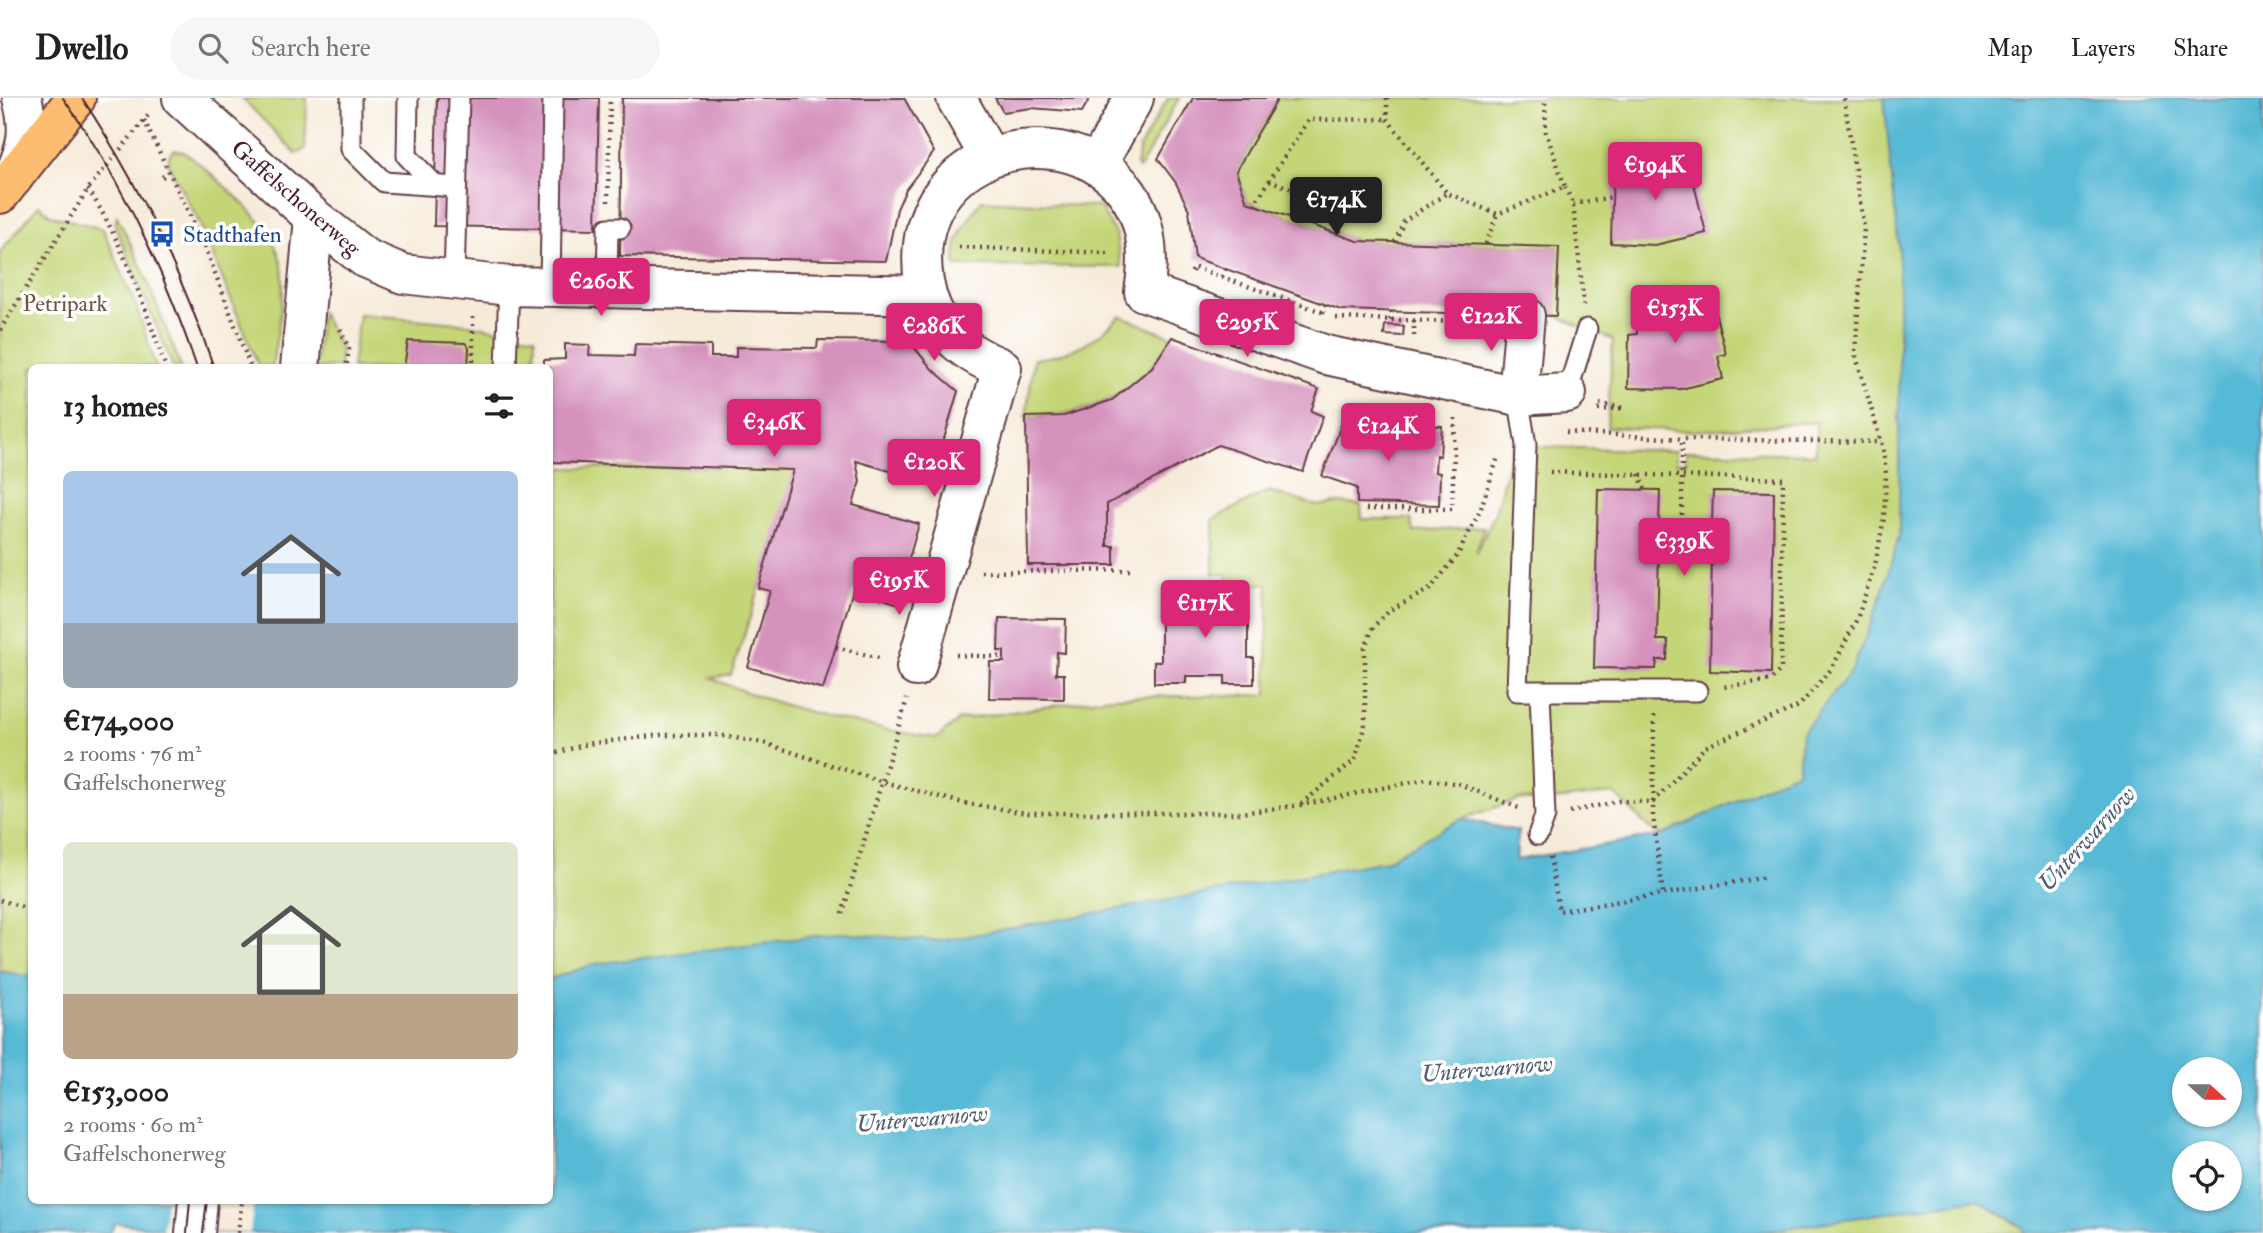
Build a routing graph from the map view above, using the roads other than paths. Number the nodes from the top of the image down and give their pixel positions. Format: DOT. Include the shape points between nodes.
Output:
graph roads {
  1 [pos="22,98"];
  2 [pos="76,98"];
  3 [pos="182,98"];
  4 [pos="351,98"];
  5 [pos="408,98"];
  6 [pos="459,98"];
  7 [pos="553,98"];
  8 [pos="956,98"];
  9 [pos="1134,98"];
  10 [pos="989,156"];
  11 [pos="1097,165"];
  12 [pos="435,185"];
  13 [pos="6,186"];
  14 [pos="456,187"];
  15 [pos="314,218"];
  16 [pos="614,228"];
  17 [pos="454,281"];
  18 [pos="509,286"];
  19 [pos="550,286"];
  20 [pos="607,288"];
  21 [pos="926,295"];
  22 [pos="1524,320"];
  23 [pos="1587,329"];
  24 [pos="300,364"];
  25 [pos="506,364"];
  26 [pos="1518,396"];
  27 [pos="1584,402"];
  28 [pos="919,657"];
  29 [pos="1697,691"];
  30 [pos="1540,692"];
  31 [pos="1543,841"];
  32 [pos="198,1204"];
  33 [pos="195,1233"];
  1 -- 13 [label="street" via="27,146"];
  2 -- 13 [label="main road"];
  3 -- 15 [label="street, Gaffelschonerweg"];
  4 -- 12 [label="lane" via="351,149 384,182"];
  5 -- 12 [label="lane" via="407,156"];
  6 -- 14 [label="lane"];
  7 -- 19 [label="lane"];
  8 -- 10 [label="street"];
  9 -- 11 [label="street"];
  10 -- 11 [label="street" via="1040,147 1065,151"];
  10 -- 21 [label="street" via="961,174 939,199 925,229 921,262"];
  11 -- 26 [label="street" via="1129,192 1146,236 1144,292 1326,355"];
  12 -- 14 [label="lane"];
  14 -- 17 [label="lane"];
  15 -- 17 [label="street, Gaffelschonerweg" via="365,258 403,274"];
  15 -- 24 [label="street"];
  16 -- 20 [label="lane"];
  17 -- 18 [label="street, Gaffelschonerweg"];
  18 -- 19 [label="street, Gaffelschonerweg"];
  18 -- 25 [label="lane"];
  19 -- 20 [label="street, Gaffelschonerweg"];
  20 -- 21 [label="street, Gaffelschonerweg"];
  21 -- 28 [label="street" via="938,321 957,344 1002,368"];
  22 -- 26 [label="street"];
  23 -- 27 [label="lane"];
  26 -- 27 [label="street"];
  26 -- 30 [label="lane" via="1526,445 1517,691"];
  29 -- 30 [label="lane"];
  30 -- 31 [label="lane"];
  32 -- 33 [label="street"];
}
